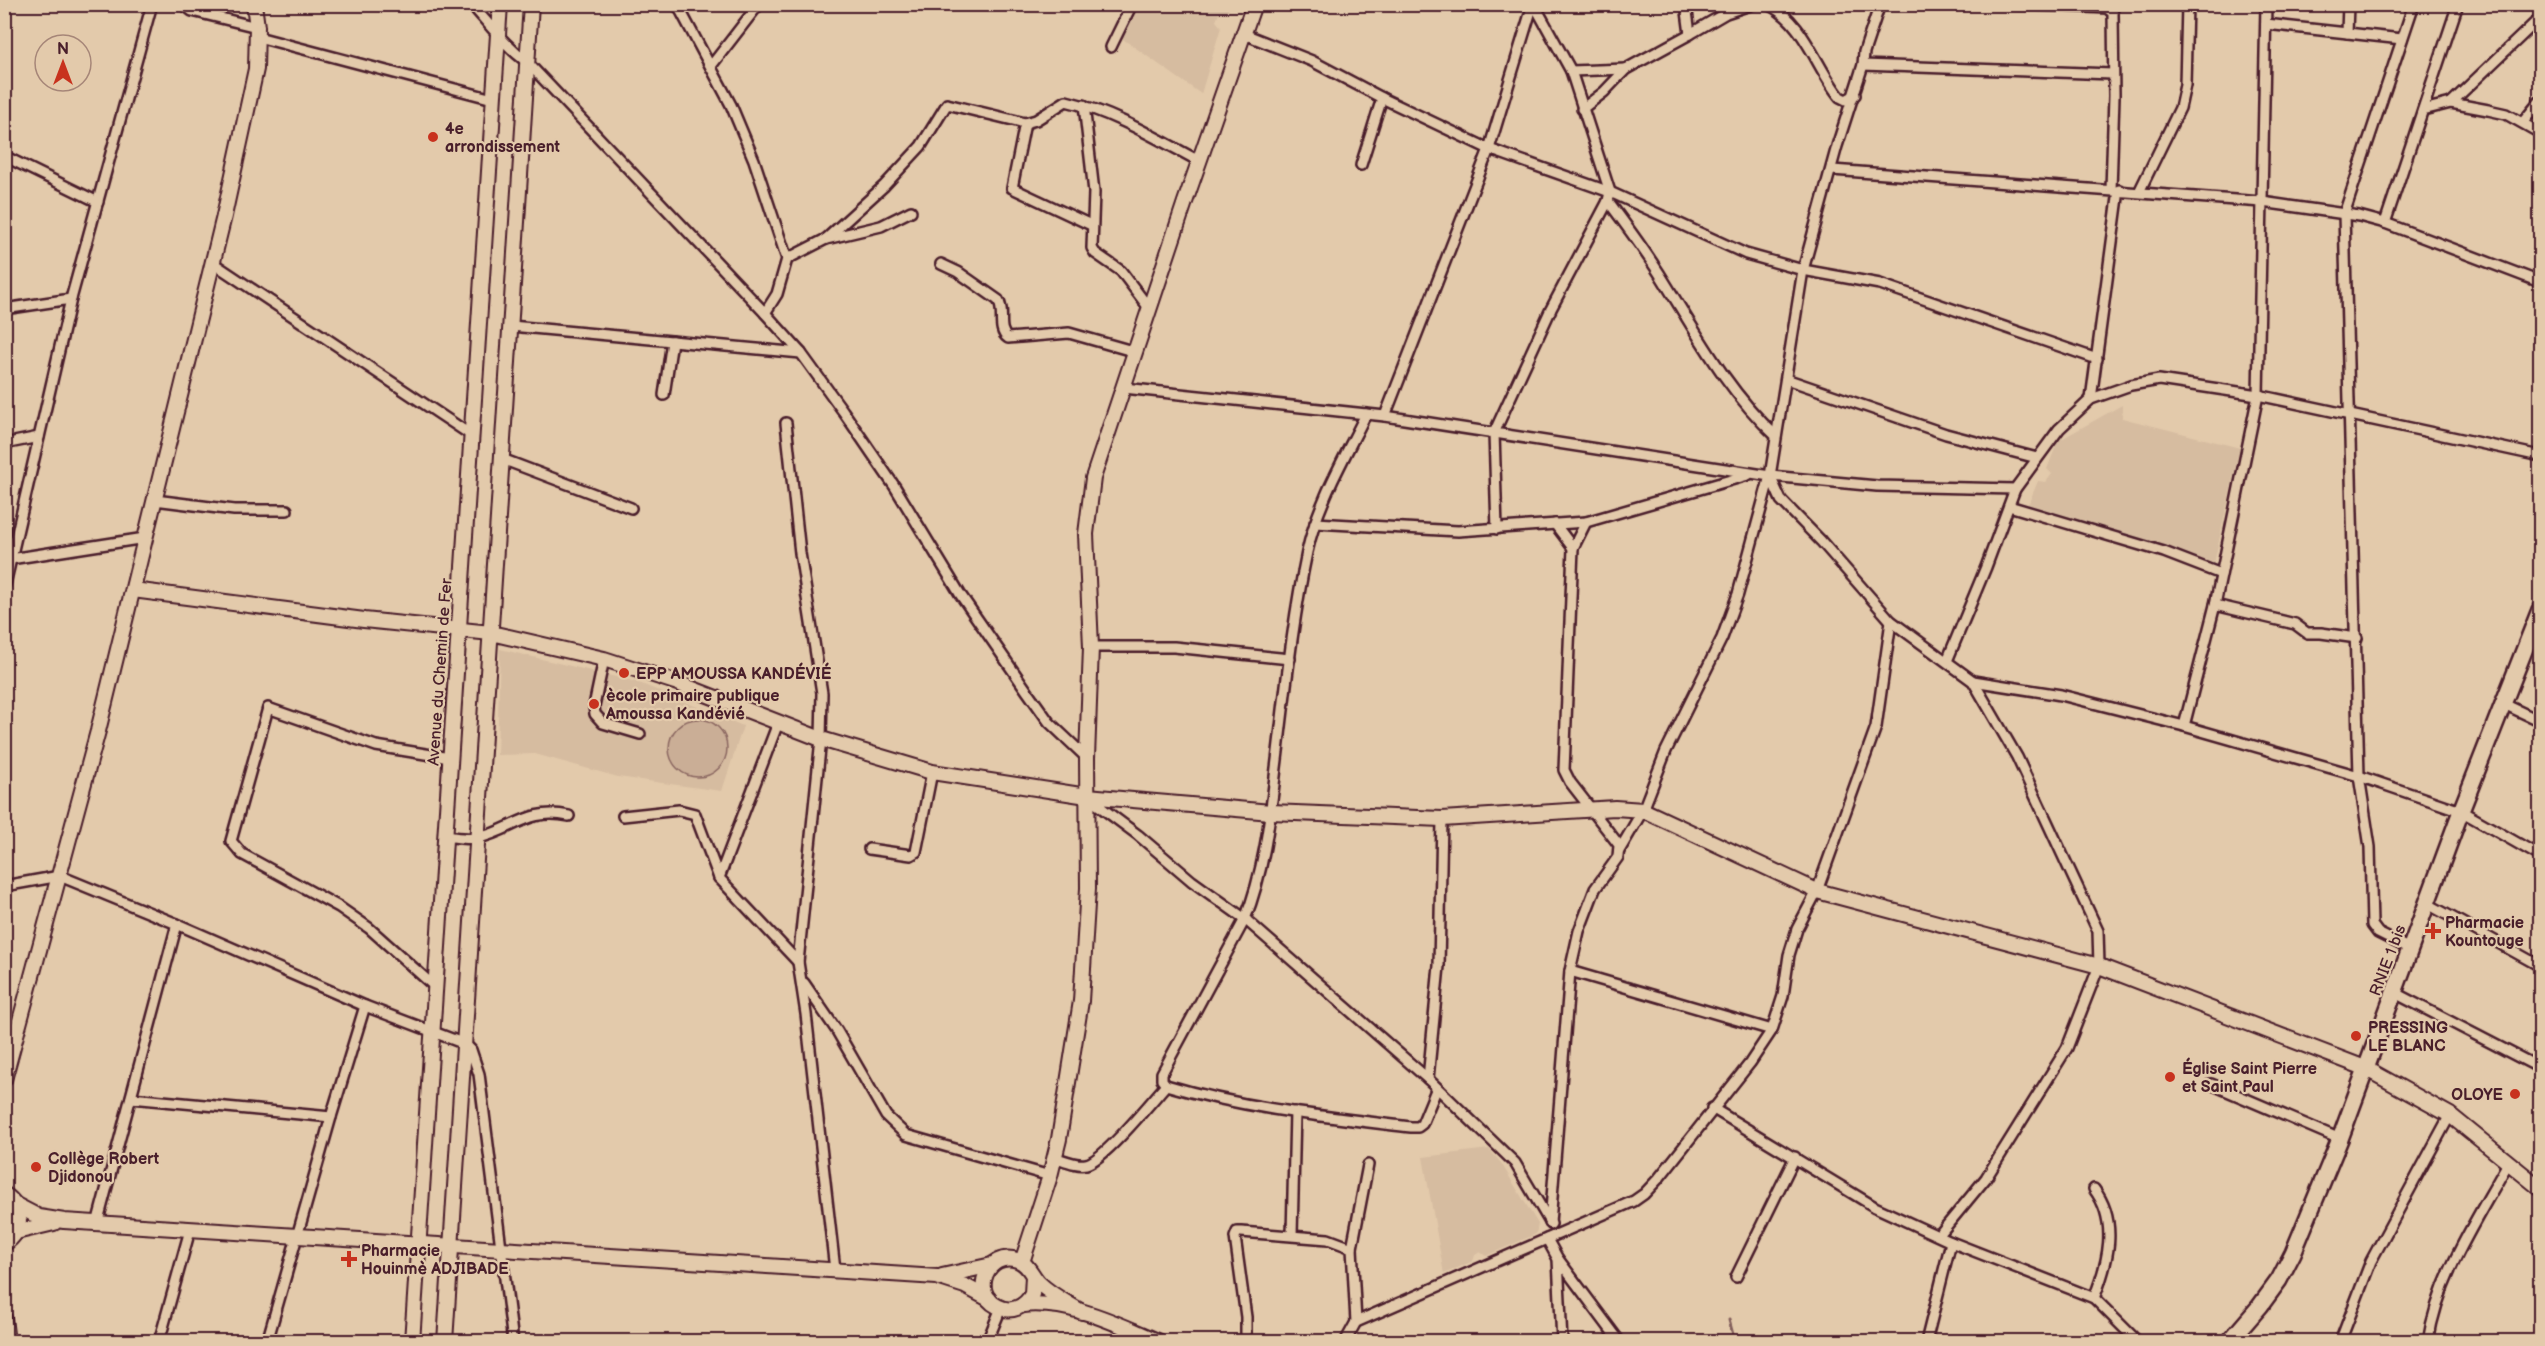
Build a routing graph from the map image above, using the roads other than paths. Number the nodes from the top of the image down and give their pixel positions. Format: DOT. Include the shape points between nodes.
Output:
graph roads {
  1 [pos="152,4"];
  2 [pos="183,4"];
  3 [pos="254,4"];
  4 [pos="471,4"];
  5 [pos="500,4"];
  6 [pos="531,4"];
  7 [pos="677,4"];
  8 [pos="759,4"];
  9 [pos="1132,4"];
  10 [pos="1254,4"];
  11 [pos="1534,4"];
  12 [pos="1686,4"];
  13 [pos="1753,4"];
  14 [pos="1767,4"];
  15 [pos="1880,4"];
  16 [pos="2010,4"];
  17 [pos="2187,4"];
  18 [pos="2266,4"];
  19 [pos="2348,4"];
  20 [pos="2414,4"];
  21 [pos="2458,4"];
  22 [pos="2541,18"];
  23 [pos="2266,24"];
  24 [pos="257,32"];
  25 [pos="498,33"];
  26 [pos="2347,33"];
  27 [pos="1244,34"];
  28 [pos="1690,34"];
  29 [pos="2402,39"];
  30 [pos="1111,47"];
  31 [pos="528,63"];
  32 [pos="1863,65"];
  33 [pos="711,66"];
  34 [pos="1626,69"];
  35 [pos="1571,71"];
  36 [pos="2112,74"];
  37 [pos="1855,94"];
  38 [pos="1382,98"];
  39 [pos="494,99"];
  40 [pos="2541,101"];
  41 [pos="2451,104"];
  42 [pos="1084,105"];
  43 [pos="1582,109"];
  44 [pos="2423,110"];
  45 [pos="2523,122"];
  46 [pos="1025,123"];
  47 [pos="2541,133"];
  48 [pos="1489,148"];
  49 [pos="4,156"];
  50 [pos="1199,162"];
  51 [pos="1360,165"];
  52 [pos="1832,170"];
  53 [pos="2115,190"];
  54 [pos="2139,192"];
  55 [pos="1609,197"];
  56 [pos="98,202"];
  57 [pos="2262,202"];
  58 [pos="911,211"];
  59 [pos="2344,214"];
  60 [pos="2385,223"];
  61 [pos="1091,225"];
  62 [pos="826,239"];
  63 [pos="787,259"];
  64 [pos="213,263"];
  65 [pos="941,264"];
  66 [pos="1803,270"];
  67 [pos="2541,282"];
  68 [pos="71,299"];
  69 [pos="4,309"];
  70 [pos="1149,309"];
  71 [pos="765,313"];
  72 [pos="511,326"];
  73 [pos="672,341"];
  74 [pos="1136,352"];
  75 [pos="801,353"];
  76 [pos="2097,359"];
  77 [pos="1786,379"];
  78 [pos="1124,388"];
  79 [pos="664,395"];
  80 [pos="2258,395"];
  81 [pos="2091,399"];
  82 [pos="1366,414"];
  83 [pos="2348,415"];
  84 [pos="1385,416"];
  85 [pos="786,423"];
  86 [pos="1494,433"];
  87 [pos="471,435"];
  88 [pos="1776,436"];
  89 [pos="39,437"];
  90 [pos="4,444"];
  91 [pos="2541,456"];
  92 [pos="2037,458"];
  93 [pos="502,459"];
  94 [pos="1750,474"];
  95 [pos="1770,476"];
  96 [pos="2015,489"];
  97 [pos="154,500"];
  98 [pos="2009,506"];
  99 [pos="631,507"];
  100 [pos="287,510"];
  101 [pos="1587,522"];
  102 [pos="1315,523"];
  103 [pos="1555,524"];
  104 [pos="1497,529"];
  105 [pos="145,538"];
  106 [pos="1573,548"];
  107 [pos="8,559"];
  108 [pos="2221,574"];
  109 [pos="4,589"];
  110 [pos="133,590"];
  111 [pos="2215,604"];
  112 [pos="2541,610"];
  113 [pos="1891,621"];
  114 [pos="459,629"];
  115 [pos="491,633"];
  116 [pos="2357,638"];
  117 [pos="1090,646"];
  118 [pos="604,659"];
  119 [pos="1290,659"];
  120 [pos="1947,661"];
  121 [pos="1973,681"];
  122 [pos="2504,704"];
  123 [pos="2541,721"];
  124 [pos="778,723"];
  125 [pos="2184,726"];
  126 [pos="640,734"];
  127 [pos="821,739"];
  128 [pos="450,758"];
  129 [pos="1087,758"];
  130 [pos="932,772"];
  131 [pos="2359,776"];
  132 [pos="1087,796"];
  133 [pos="1592,810"];
  134 [pos="1643,810"];
  135 [pos="2461,811"];
  136 [pos="1271,812"];
  137 [pos="569,816"];
  138 [pos="623,816"];
  139 [pos="1442,819"];
  140 [pos="445,836"];
  141 [pos="477,838"];
  142 [pos="869,849"];
  143 [pos="1619,851"];
  144 [pos="2541,856"];
  145 [pos="60,876"];
  146 [pos="719,878"];
  147 [pos="4,886"];
  148 [pos="1817,891"];
  149 [pos="2428,904"];
  150 [pos="1245,919"];
  151 [pos="177,924"];
  152 [pos="2410,949"];
  153 [pos="798,962"];
  154 [pos="2099,966"];
  155 [pos="2541,966"];
  156 [pos="1570,971"];
  157 [pos="802,981"];
  158 [pos="435,987"];
  159 [pos="2393,992"];
  160 [pos="365,1006"];
  161 [pos="1772,1030"];
  162 [pos="432,1033"];
  163 [pos="465,1044"];
  164 [pos="2365,1068"];
  165 [pos="2541,1068"];
  166 [pos="4,1080"];
  167 [pos="1428,1080"];
  168 [pos="2211,1084"];
  169 [pos="1166,1085"];
  170 [pos="1436,1090"];
  171 [pos="131,1098"];
  172 [pos="1712,1108"];
  173 [pos="1295,1112"];
  174 [pos="2450,1115"];
  175 [pos="331,1117"];
  176 [pos="2340,1139"];
  177 [pos="1054,1157"];
  178 [pos="1795,1157"];
  179 [pos="2508,1163"];
  180 [pos="1368,1165"];
  181 [pos="1050,1176"];
  182 [pos="2541,1188"];
  183 [pos="2094,1189"];
  184 [pos="4,1194"];
  185 [pos="16,1205"];
  186 [pos="64,1221"];
  187 [pos="1550,1223"];
  188 [pos="97,1224"];
  189 [pos="190,1230"];
  190 [pos="16,1233"];
  191 [pos="297,1236"];
  192 [pos="1292,1236"];
  193 [pos="1939,1236"];
  194 [pos="1551,1237"];
  195 [pos="1951,1242"];
  196 [pos="418,1243"];
  197 [pos="4,1244"];
  198 [pos="451,1246"];
  199 [pos="1352,1248"];
  200 [pos="501,1249"];
  201 [pos="1558,1259"];
  202 [pos="1022,1262"];
  203 [pos="992,1265"];
  204 [pos="835,1270"];
  205 [pos="1033,1276"];
  206 [pos="937,1277"];
  207 [pos="1736,1277"];
  208 [pos="2094,1298"];
  209 [pos="989,1299"];
  210 [pos="1023,1305"];
  211 [pos="1001,1308"];
  212 [pos="1082,1312"];
  213 [pos="4,1318"];
  214 [pos="1356,1322"];
  215 [pos="7,1341"];
  216 [pos="159,1341"];
  217 [pos="267,1341"];
  218 [pos="412,1341"];
  219 [pos="445,1341"];
  220 [pos="513,1341"];
  221 [pos="987,1341"];
  222 [pos="1160,1341"];
  223 [pos="1246,1341"];
  224 [pos="1345,1341"];
  225 [pos="1562,1341"];
  226 [pos="1620,1341"];
  227 [pos="1926,1341"];
  228 [pos="2138,1341"];
  229 [pos="2229,1341"];
  230 [pos="2340,1341"];
  231 [pos="2428,1341"];
  1 -- 56 [label="street"];
  2 -- 24 [label="street" via="192,11"];
  3 -- 24 [label="street"];
  4 -- 25 [label="street"];
  5 -- 25 [label="street, Avenue du Chemin de Fer"];
  6 -- 31 [label="street"];
  7 -- 33 [label="street"];
  8 -- 33 [label="street"];
  9 -- 30 [label="street"];
  10 -- 27 [label="street"];
  11 -- 35 [label="street"];
  11 -- 48 [label="street"];
  12 -- 28 [label="street"];
  13 -- 28 [label="street"];
  14 -- 37 [label="street" via="1776,8 1795,29 1840,97 1846,100"];
  15 -- 32 [label="street"];
  16 -- 36 [label="street" via="2110,10"];
  17 -- 54 [label="street" via="2185,85 2180,108"];
  18 -- 23 [label="street"];
  19 -- 26 [label="street"];
  20 -- 29 [label="street"];
  21 -- 44 [label="street"];
  22 -- 41 [label="street"];
  23 -- 26 [label="street"];
  23 -- 57 [label="street"];
  24 -- 39 [label="street"];
  24 -- 64 [label="street" via="250,106"];
  25 -- 31 [label="street" via="507,47"];
  25 -- 39 [label="street, Avenue du Chemin de Fer"];
  26 -- 29 [label="street"];
  27 -- 38 [label="street" via="1312,61"];
  27 -- 50 [label="street"];
  28 -- 34 [label="street"];
  29 -- 59 [label="street"];
  31 -- 71 [label="street"];
  31 -- 72 [label="street"];
  32 -- 36 [label="street"];
  32 -- 37 [label="street"];
  33 -- 63 [label="street" via="754,160"];
  34 -- 35 [label="street"];
  34 -- 43 [label="street"];
  35 -- 43 [label="street"];
  36 -- 53 [label="street"];
  37 -- 52 [label="street"];
  38 -- 48 [label="street"];
  38 -- 51 [label="street"];
  39 -- 87 [label="street, Avenue du Chemin de Fer"];
  40 -- 45 [label="street"];
  41 -- 44 [label="street"];
  41 -- 45 [label="street" via="2506,114"];
  42 -- 46 [label="street" via="1066,100"];
  42 -- 50 [label="street"];
  42 -- 61 [label="street" via="1094,192"];
  43 -- 55 [label="street"];
  44 -- 60 [label="street"];
  45 -- 47 [label="street"];
  46 -- 61 [label="street" via="1012,188"];
  46 -- 62 [label="street" via="947,105 909,162"];
  48 -- 55 [label="street"];
  48 -- 84 [label="street"];
  49 -- 56 [label="street"];
  50 -- 70 [label="street"];
  52 -- 53 [label="street"];
  52 -- 66 [label="street"];
  53 -- 54 [label="street"];
  53 -- 76 [label="street"];
  54 -- 57 [label="street"];
  55 -- 66 [label="street" via="1746,254"];
  55 -- 86 [label="street" via="1551,309"];
  55 -- 88 [label="street" via="1738,396"];
  56 -- 68 [label="street"];
  57 -- 59 [label="street"];
  57 -- 80 [label="street"];
  58 -- 62 [label="street" via="881,226"];
  59 -- 60 [label="street"];
  59 -- 83 [label="street"];
  60 -- 67 [label="street"];
  61 -- 70 [label="street" via="1092,248 1121,271"];
  62 -- 63 [label="street"];
  63 -- 71 [label="street" via="777,294"];
  64 -- 87 [label="street"];
  64 -- 97 [label="street"];
  65 -- 74 [label="street" via="998,300 1002,306 1002,329 1008,338 1069,333"];
  66 -- 76 [label="street" via="1880,284"];
  66 -- 77 [label="street"];
  68 -- 69 [label="street"];
  68 -- 89 [label="street"];
  70 -- 74 [label="street"];
  71 -- 75 [label="street"];
  72 -- 73 [label="street"];
  72 -- 93 [label="street"];
  73 -- 75 [label="street"];
  73 -- 79 [label="street"];
  74 -- 78 [label="street"];
  75 -- 129 [label="street" via="895,487 960,594 1027,691 1049,722"];
  76 -- 81 [label="street"];
  77 -- 88 [label="street"];
  77 -- 92 [label="street" via="1946,434"];
  78 -- 82 [label="street"];
  78 -- 117 [label="street" via="1100,453 1088,511"];
  80 -- 81 [label="street" via="2159,380"];
  80 -- 83 [label="street"];
  80 -- 108 [label="street"];
  81 -- 92 [label="street" via="2059,429"];
  82 -- 84 [label="street"];
  82 -- 102 [label="street"];
  83 -- 91 [label="street"];
  83 -- 116 [label="street"];
  84 -- 86 [label="street"];
  85 -- 127 [label="street" via="800,553 822,693"];
  86 -- 94 [label="street"];
  86 -- 104 [label="street"];
  87 -- 114 [label="street, Avenue du Chemin de Fer"];
  88 -- 95 [label="street"];
  89 -- 90 [label="street"];
  89 -- 107 [label="street"];
  92 -- 96 [label="street"];
  93 -- 99 [label="street"];
  93 -- 115 [label="street"];
  94 -- 95 [label="street"];
  94 -- 101 [label="street"];
  95 -- 96 [label="street" via="1877,486"];
  95 -- 113 [label="street" via="1781,500"];
  95 -- 134 [label="street" via="1730,618 1666,751"];
  96 -- 98 [label="street"];
  97 -- 100 [label="street" via="234,510"];
  97 -- 105 [label="street"];
  98 -- 108 [label="street" via="2164,552"];
  98 -- 120 [label="street"];
  101 -- 103 [label="street"];
  101 -- 106 [label="street"];
  102 -- 104 [label="street" via="1458,531"];
  102 -- 119 [label="street"];
  103 -- 104 [label="street"];
  103 -- 106 [label="street"];
  105 -- 107 [label="street"];
  105 -- 110 [label="street"];
  106 -- 133 [label="street" via="1564,770"];
  107 -- 109 [label="street"];
  108 -- 111 [label="street"];
  110 -- 114 [label="street"];
  110 -- 145 [label="street"];
  111 -- 116 [label="street" via="2295,624 2307,633"];
  111 -- 125 [label="street"];
  112 -- 122 [label="main road, RNIE 1 bis"];
  113 -- 120 [label="street"];
  113 -- 148 [label="street" via="1876,727"];
  114 -- 115 [label="street"];
  114 -- 128 [label="street, Avenue du Chemin de Fer"];
  115 -- 118 [label="street"];
  115 -- 141 [label="street"];
  116 -- 131 [label="street"];
  117 -- 119 [label="street" via="1174,647"];
  117 -- 129 [label="street"];
  118 -- 124 [label="street"];
  118 -- 126 [label="street" via="595,714 603,723"];
  119 -- 136 [label="street"];
  120 -- 121 [label="street"];
  121 -- 125 [label="street" via="2061,695"];
  121 -- 154 [label="street" via="2017,757 2098,931"];
  122 -- 123 [label="street"];
  122 -- 135 [label="main road, RNIE 1 bis"];
  124 -- 127 [label="street"];
  124 -- 146 [label="street"];
  125 -- 131 [label="street"];
  127 -- 130 [label="street"];
  127 -- 153 [label="street"];
  128 -- 140 [label="street, Avenue du Chemin de Fer"];
  128 -- 158 [label="street" via="376,746 268,708 231,841 242,854 339,907 369,928"];
  129 -- 132 [label="street"];
  130 -- 132 [label="street"];
  130 -- 142 [label="street" via="916,852 910,855"];
  131 -- 135 [label="street"];
  131 -- 152 [label="street" via="2370,847 2372,926"];
  132 -- 136 [label="street"];
  132 -- 150 [label="street"];
  132 -- 177 [label="street" via="1088,888 1081,1001"];
  133 -- 134 [label="street"];
  133 -- 139 [label="street"];
  133 -- 143 [label="street"];
  134 -- 143 [label="street"];
  134 -- 148 [label="street"];
  135 -- 144 [label="street"];
  135 -- 149 [label="main road, RNIE 1 bis"];
  136 -- 139 [label="street"];
  136 -- 150 [label="street" via="1254,897"];
  137 -- 141 [label="street" via="540,813"];
  138 -- 146 [label="street" via="680,810 695,814"];
  139 -- 167 [label="street" via="1439,966"];
  140 -- 141 [label="street"];
  140 -- 158 [label="street, Avenue du Chemin de Fer"];
  141 -- 163 [label="street"];
  143 -- 156 [label="street" via="1595,889 1578,932"];
  145 -- 147 [label="street"];
  145 -- 151 [label="street"];
  145 -- 166 [label="street"];
  146 -- 153 [label="street"];
  148 -- 154 [label="street"];
  148 -- 161 [label="street" via="1797,929"];
  149 -- 152 [label="main road, RNIE 1 bis"];
  149 -- 155 [label="street"];
  150 -- 167 [label="street"];
  150 -- 169 [label="street" via="1162,1073"];
  151 -- 160 [label="street"];
  151 -- 171 [label="street"];
  152 -- 159 [label="main road, RNIE 1 bis"];
  153 -- 157 [label="street"];
  154 -- 164 [label="street"];
  154 -- 193 [label="street" via="2067,1048 1986,1178"];
  156 -- 161 [label="street"];
  156 -- 187 [label="street"];
  157 -- 181 [label="street" via="837,1031 886,1116 906,1136"];
  157 -- 204 [label="street"];
  158 -- 162 [label="street, Avenue du Chemin de Fer"];
  159 -- 164 [label="main road, RNIE 1 bis"];
  159 -- 165 [label="street"];
  160 -- 162 [label="street"];
  160 -- 175 [label="street"];
  161 -- 172 [label="street"];
  162 -- 163 [label="street"];
  162 -- 196 [label="street, Avenue du Chemin de Fer"];
  163 -- 198 [label="street"];
  163 -- 200 [label="street" via="479,1074"];
  164 -- 174 [label="street"];
  164 -- 176 [label="main road, RNIE 1 bis"];
  167 -- 170 [label="street"];
  168 -- 176 [label="street"];
  169 -- 173 [label="street" via="1208,1097"];
  169 -- 177 [label="street" via="1096,1160 1083,1164"];
  170 -- 173 [label="street" via="1418,1127"];
  170 -- 187 [label="street" via="1515,1163"];
  171 -- 175 [label="street"];
  171 -- 188 [label="street"];
  172 -- 178 [label="street"];
  172 -- 194 [label="street" via="1644,1194"];
  173 -- 192 [label="street"];
  174 -- 179 [label="street"];
  174 -- 230 [label="street" via="2371,1261"];
  175 -- 191 [label="street"];
  176 -- 229 [label="main road, RNIE 1 bis" via="2279,1280"];
  177 -- 181 [label="street"];
  178 -- 193 [label="street" via="1875,1207"];
  178 -- 207 [label="street"];
  179 -- 182 [label="street"];
  179 -- 231 [label="street" via="2445,1279"];
  180 -- 199 [label="street"];
  181 -- 202 [label="street"];
  183 -- 208 [label="street" via="2102,1200 2109,1245"];
  184 -- 185 [label="street"];
  185 -- 186 [label="street" via="39,1217"];
  185 -- 190 [label="street" via="20,1219"];
  186 -- 188 [label="street"];
  186 -- 190 [label="street"];
  187 -- 194 [label="street"];
  188 -- 189 [label="street"];
  189 -- 191 [label="street"];
  189 -- 216 [label="street"];
  190 -- 197 [label="street"];
  191 -- 196 [label="street"];
  191 -- 217 [label="street"];
  192 -- 199 [label="street" via="1328,1239"];
  192 -- 223 [label="street" via="1241,1232 1235,1237"];
  193 -- 195 [label="street"];
  194 -- 201 [label="street"];
  194 -- 214 [label="street"];
  195 -- 208 [label="street"];
  195 -- 227 [label="street"];
  196 -- 198 [label="street"];
  196 -- 218 [label="street, Avenue du Chemin de Fer"];
  198 -- 200 [label="street"];
  198 -- 219 [label="street"];
  199 -- 214 [label="street"];
  200 -- 204 [label="street"];
  200 -- 220 [label="street"];
  201 -- 225 [label="street"];
  201 -- 226 [label="street"];
  202 -- 203 [label="street" via="1005,1259"];
  202 -- 205 [label="street"];
  203 -- 206 [label="street"];
  203 -- 209 [label="street" via="984,1282"];
  204 -- 206 [label="street"];
  205 -- 210 [label="street" via="1033,1291"];
  205 -- 212 [label="street"];
  206 -- 209 [label="street"];
  208 -- 228 [label="street"];
  209 -- 211 [label="street"];
  210 -- 211 [label="street"];
  210 -- 212 [label="street" via="1050,1305"];
  211 -- 221 [label="street"];
  212 -- 222 [label="street"];
  213 -- 215 [label="street"];
  214 -- 224 [label="street"];
}
